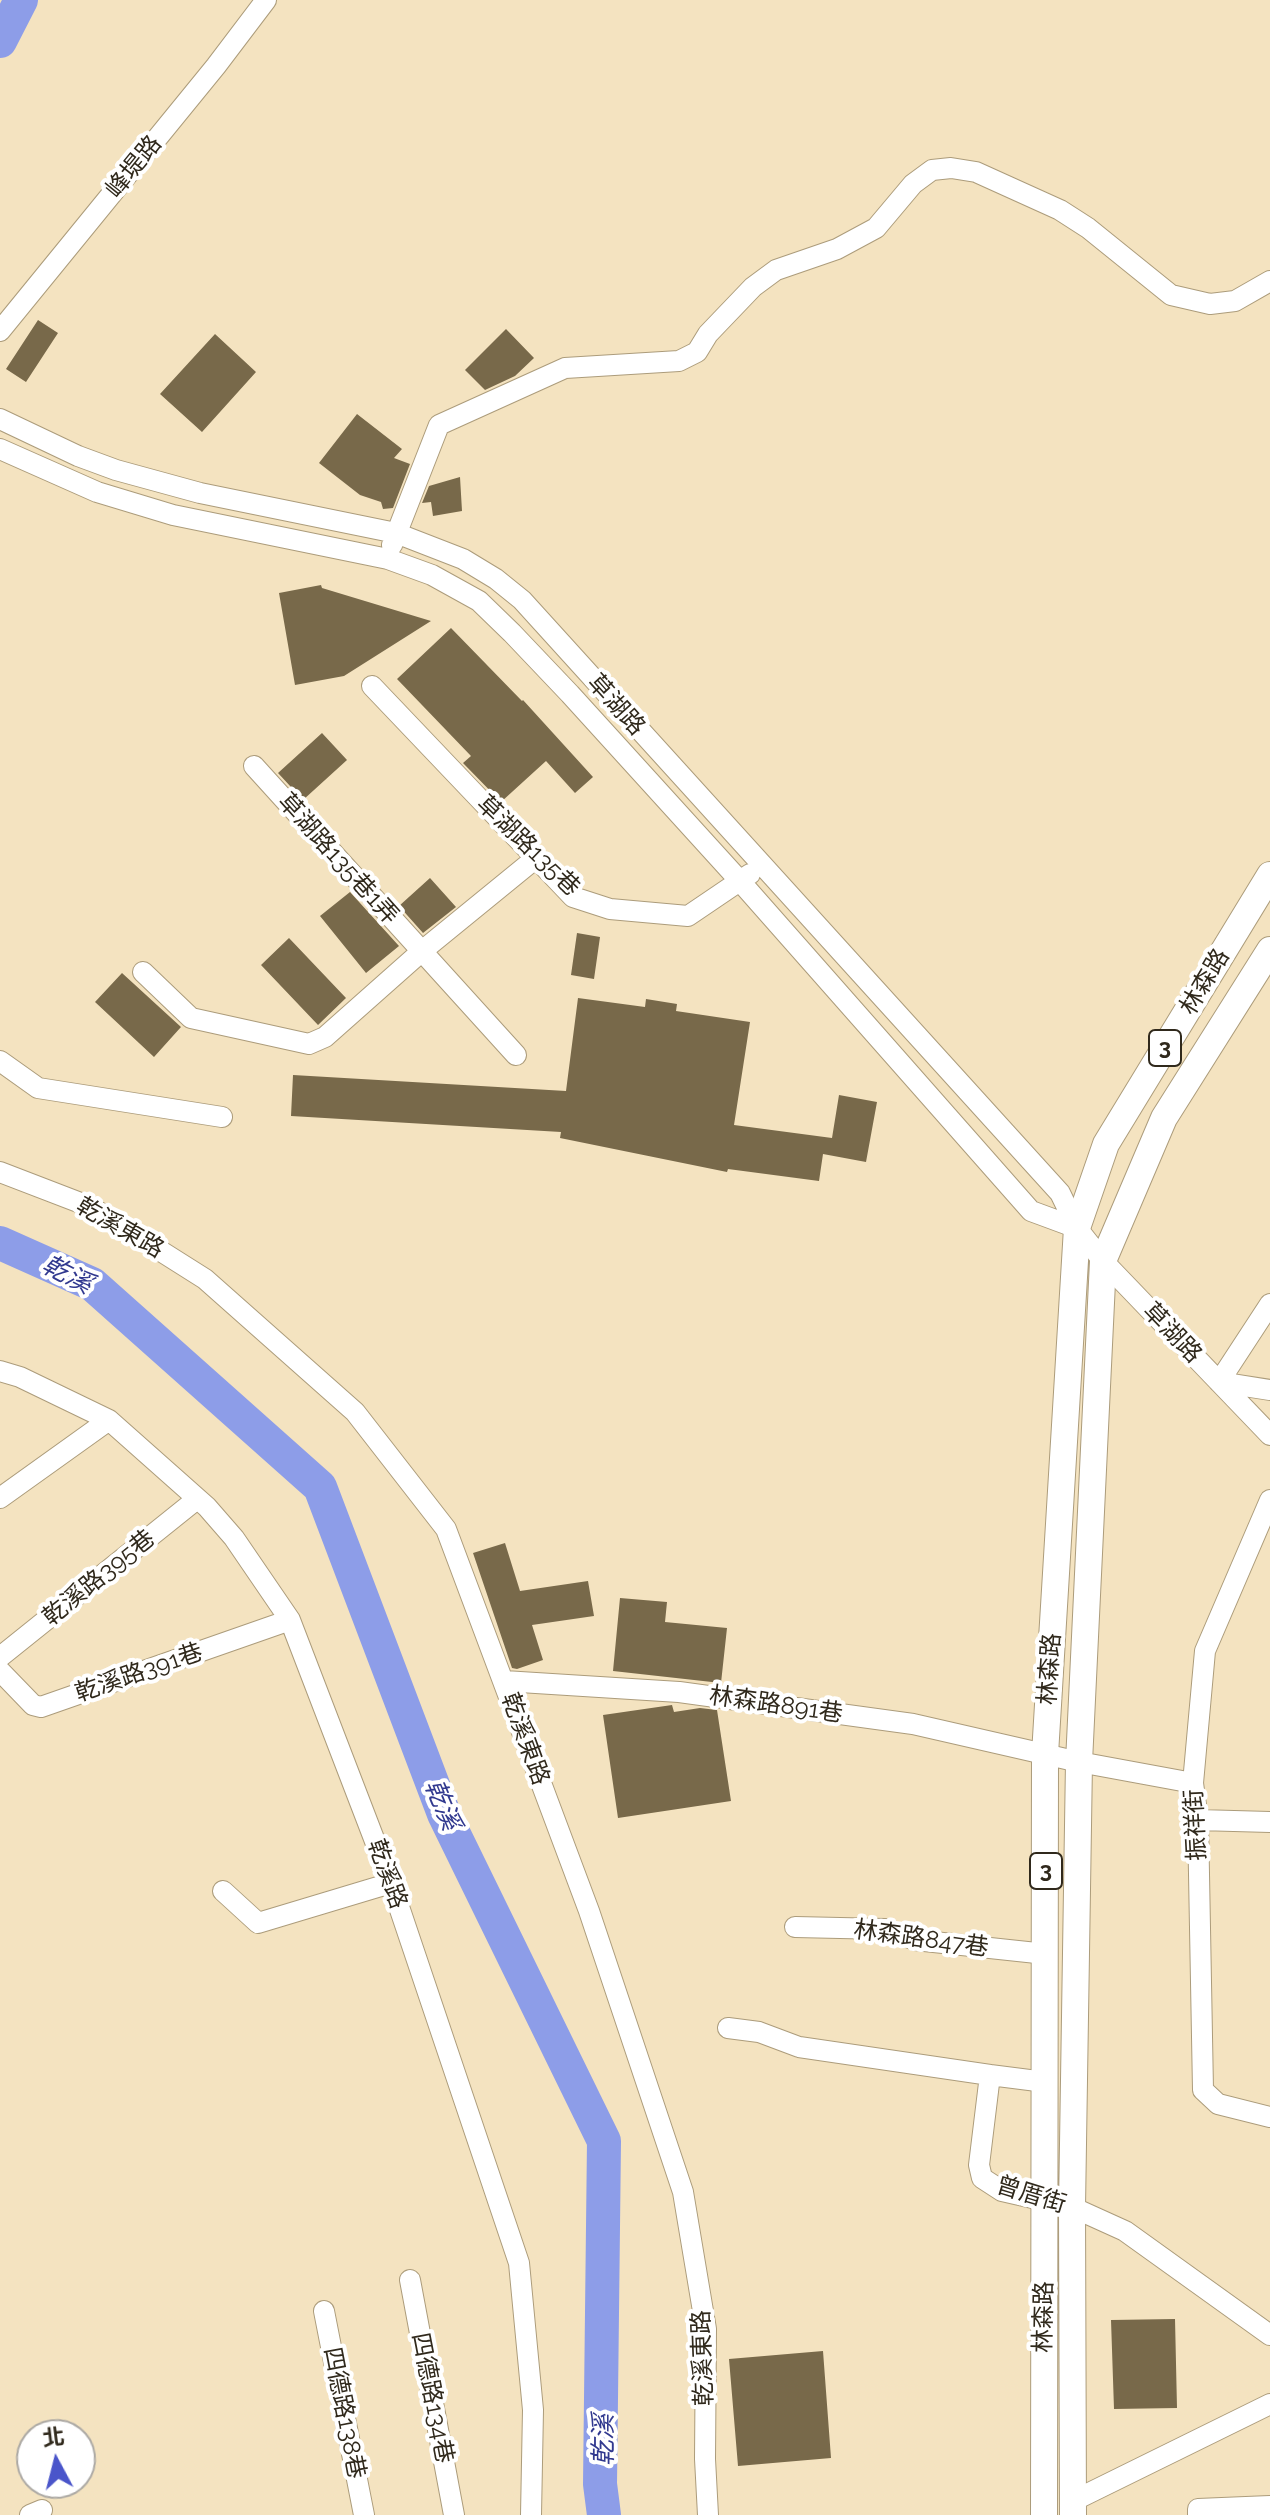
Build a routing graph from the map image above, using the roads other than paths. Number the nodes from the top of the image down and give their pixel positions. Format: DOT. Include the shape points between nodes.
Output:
graph roads {
  1 [pos="266,0"];
  2 [pos="1270,281"];
  3 [pos="0,331"];
  4 [pos="0,419"];
  5 [pos="0,449"];
  6 [pos="396,533"];
  7 [pos="388,559"];
  8 [pos="372,686"];
  9 [pos="254,766"];
  10 [pos="536,858"];
  11 [pos="761,866"];
  12 [pos="1270,875"];
  13 [pos="739,880"];
  14 [pos="1270,950"];
  15 [pos="422,951"];
  16 [pos="143,972"];
  17 [pos="516,1055"];
  18 [pos="0,1061"];
  19 [pos="222,1117"];
  20 [pos="0,1172"];
  21 [pos="1077,1228"];
  22 [pos="1103,1261"];
  23 [pos="1270,1304"];
  24 [pos="0,1371"];
  25 [pos="1219,1382"];
  26 [pos="1270,1390"];
  27 [pos="109,1420"];
  28 [pos="1270,1435"];
  29 [pos="0,1498"];
  30 [pos="197,1499"];
  31 [pos="1270,1500"];
  32 [pos="290,1620"];
  33 [pos="0,1657"];
  34 [pos="0,1671"];
  35 [pos="504,1681"];
  36 [pos="1045,1754"];
  37 [pos="1079,1762"];
  38 [pos="1193,1783"];
  39 [pos="1198,1820"];
  40 [pos="1270,1822"];
  41 [pos="391,1883"];
  42 [pos="223,1891"];
  43 [pos="795,1927"];
  44 [pos="1046,1954"];
  45 [pos="728,2028"];
  46 [pos="990,2075"];
  47 [pos="1045,2082"];
  48 [pos="1270,2117"];
  49 [pos="1045,2202"];
  50 [pos="1072,2207"];
  51 [pos="410,2280"];
  52 [pos="324,2311"];
  53 [pos="1270,2335"];
  54 [pos="1270,2404"];
  55 [pos="1270,2506"];
  56 [pos="1073,2508"];
  57 [pos="364,2515"];
  58 [pos="454,2515"];
  59 [pos="531,2515"];
  60 [pos="708,2515"];
  61 [pos="1044,2515"];
  62 [pos="1198,2515"];
  1 -- 3 [label="street, 峰堤路"];
  2 -- 6 [label="street" via="1235,301 1210,304 1171,295 1060,210 976,172 932,170 876,228 837,249 776,270 753,287 697,352 679,361 565,368 439,425"];
  4 -- 6 [label="street, 草湖路" via="116,470"];
  5 -- 7 [label="street, 草湖路" via="97,492 173,515"];
  6 -- 7 [label="street"];
  6 -- 11 [label="street, 草湖路" via="463,559 522,600"];
  7 -- 13 [label="street, 草湖路" via="479,601"];
  8 -- 10 [label="street, 草湖路135巷"];
  9 -- 15 [label="street, 草湖路135巷1弄"];
  10 -- 13 [label="street, 草湖路135巷" via="573,897 610,909 688,916"];
  10 -- 15 [label="street"];
  11 -- 13 [label="street, 草湖路135巷"];
  11 -- 21 [label="street, 草湖路" via="1060,1193"];
  12 -- 21 [label="main road, 林森路 / 3" via="1106,1144"];
  13 -- 21 [label="street, 草湖路" via="1031,1211"];
  14 -- 22 [label="main road, 林森路 / 3" via="1164,1118"];
  15 -- 16 [label="street" via="325,1037 309,1044 191,1018"];
  15 -- 17 [label="street, 草湖路135巷1弄"];
  18 -- 19 [label="street" via="38,1088"];
  20 -- 35 [label="street, 乾溪東路" via="91,1207 205,1279 355,1412 446,1529"];
  21 -- 22 [label="street, 草湖路"];
  21 -- 36 [label="main road, 林森路 / 3"];
  22 -- 25 [label="street, 草湖路"];
  22 -- 37 [label="main road, 林森路 / 3"];
  23 -- 25 [label="street"];
  24 -- 27 [label="street, 乾溪路"];
  25 -- 26 [label="street"];
  25 -- 28 [label="street, 草湖路"];
  27 -- 29 [label="street"];
  27 -- 30 [label="street, 乾溪路"];
  30 -- 32 [label="street, 乾溪路" via="234,1538"];
  30 -- 33 [label="street, 乾溪路395巷"];
  31 -- 38 [label="street, 振祥街" via="1205,1651"];
  32 -- 34 [label="street, 乾溪路391巷" via="41,1707"];
  32 -- 41 [label="street, 乾溪路"];
  35 -- 36 [label="street, 林森路891巷" via="679,1692 913,1724"];
  35 -- 60 [label="street, 乾溪東路" via="589,1911 683,2192 706,2329"];
  36 -- 37 [label="street, 林森路891巷"];
  36 -- 44 [label="main road, 林森路 / 3"];
  37 -- 38 [label="street, 林森路891巷"];
  37 -- 50 [label="main road, 林森路 / 3"];
  38 -- 39 [label="street, 振祥街"];
  39 -- 40 [label="street"];
  39 -- 48 [label="street, 振祥街" via="1203,2090 1218,2104"];
  41 -- 42 [label="street" via="258,1923"];
  41 -- 59 [label="street, 乾溪路" via="519,2263 533,2410"];
  43 -- 44 [label="street, 林森路847巷" via="885,1929 915,1940"];
  44 -- 47 [label="main road, 林森路 / 3"];
  45 -- 46 [label="street" via="759,2032 799,2047"];
  46 -- 47 [label="street"];
  46 -- 49 [label="street, 曾厝街" via="982,2178 1002,2191"];
  47 -- 49 [label="main road, 林森路 / 3"];
  49 -- 50 [label="street, 曾厝街"];
  49 -- 61 [label="main road, 林森路 / 3"];
  50 -- 53 [label="street, 曾厝街" via="1125,2231"];
  50 -- 56 [label="main road, 林森路 / 3"];
  51 -- 58 [label="street, 四德路134巷"];
  52 -- 57 [label="street, 四德路138巷"];
  54 -- 56 [label="street"];
  55 -- 62 [label="street" via="1198,2509"];
}
